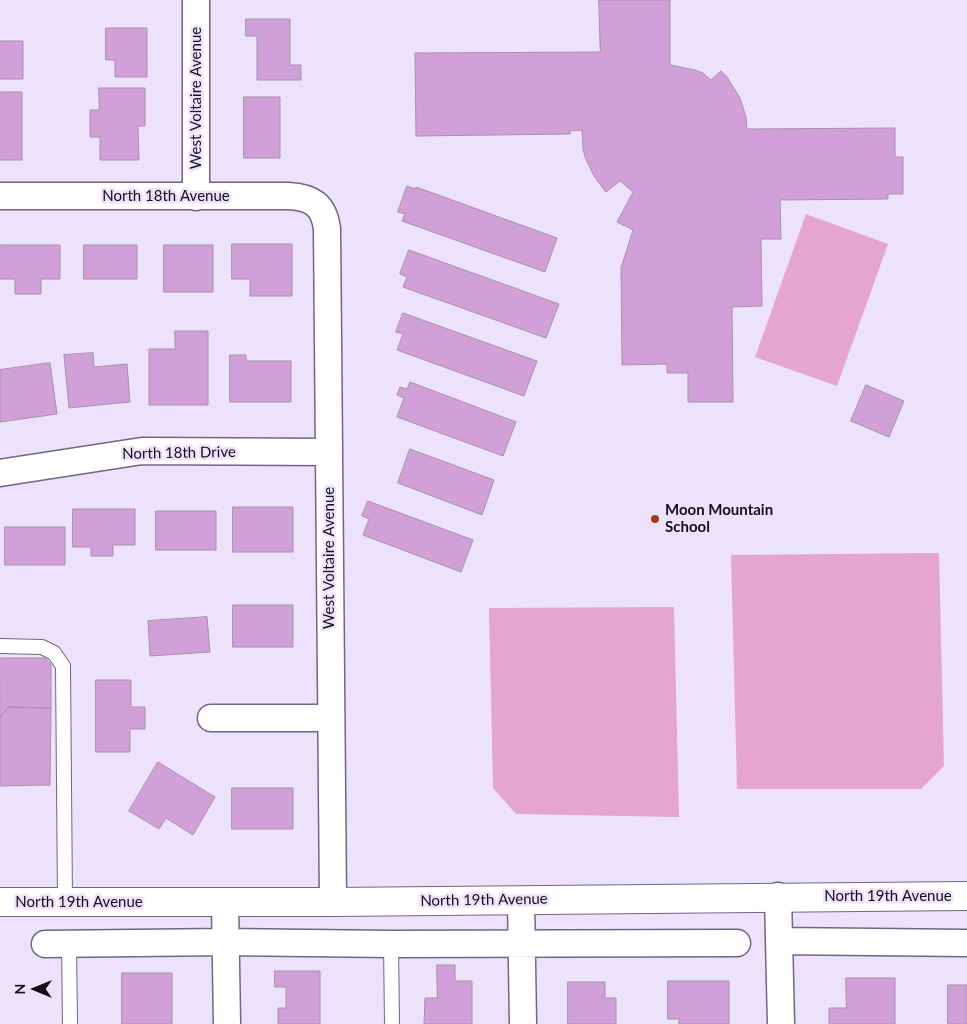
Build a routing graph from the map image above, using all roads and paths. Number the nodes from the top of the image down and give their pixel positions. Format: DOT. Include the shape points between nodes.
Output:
graph roads {
  1 [pos="196,0"];
  2 [pos="0,196"];
  3 [pos="196,197"];
  4 [pos="325,215"];
  5 [pos="329,452"];
  6 [pos="0,474"];
  7 [pos="0,646"];
  8 [pos="211,718"];
  9 [pos="330,718"];
  10 [pos="778,896"];
  11 [pos="967,896"];
  12 [pos="522,900"];
  13 [pos="0,902"];
  14 [pos="65,902"];
  15 [pos="225,902"];
  16 [pos="333,902"];
  17 [pos="780,941"];
  18 [pos="225,942"];
  19 [pos="522,943"];
  20 [pos="737,943"];
  21 [pos="967,943"];
  22 [pos="57,944"];
  23 [pos="391,944"];
  24 [pos="70,1024"];
  25 [pos="227,1024"];
  26 [pos="392,1024"];
  27 [pos="523,1024"];
  28 [pos="781,1024"];
  1 -- 3 [label="street, West Voltaire Avenue"];
  2 -- 3 [label="street, North 18th Avenue"];
  3 -- 4 [label="street, North 18th Avenue" via="299,197 318,206"];
  4 -- 5 [label="street, West Voltaire Avenue"];
  5 -- 6 [label="street, North 18th Drive" via="123,453"];
  5 -- 9 [label="street, West Voltaire Avenue"];
  7 -- 14 [label="lane" via="42,647 54,653 62,666"];
  8 -- 9 [label="street"];
  9 -- 16 [label="street, West Voltaire Avenue"];
  10 -- 11 [label="main road, North 19th Avenue"];
  10 -- 12 [label="main road, North 19th Avenue"];
  10 -- 17 [label="street"];
  12 -- 16 [label="main road, North 19th Avenue"];
  12 -- 19 [label="street"];
  13 -- 14 [label="main road, North 19th Avenue"];
  14 -- 15 [label="main road, North 19th Avenue"];
  15 -- 16 [label="main road, North 19th Avenue"];
  15 -- 18 [label="street"];
  17 -- 21 [label="street"];
  17 -- 28 [label="street"];
  18 -- 22 [label="street"];
  18 -- 23 [label="street"];
  18 -- 25 [label="street"];
  19 -- 20 [label="street"];
  19 -- 23 [label="street"];
  19 -- 27 [label="street"];
  22 -- 24 [label="lane"];
  23 -- 26 [label="lane"];
}
